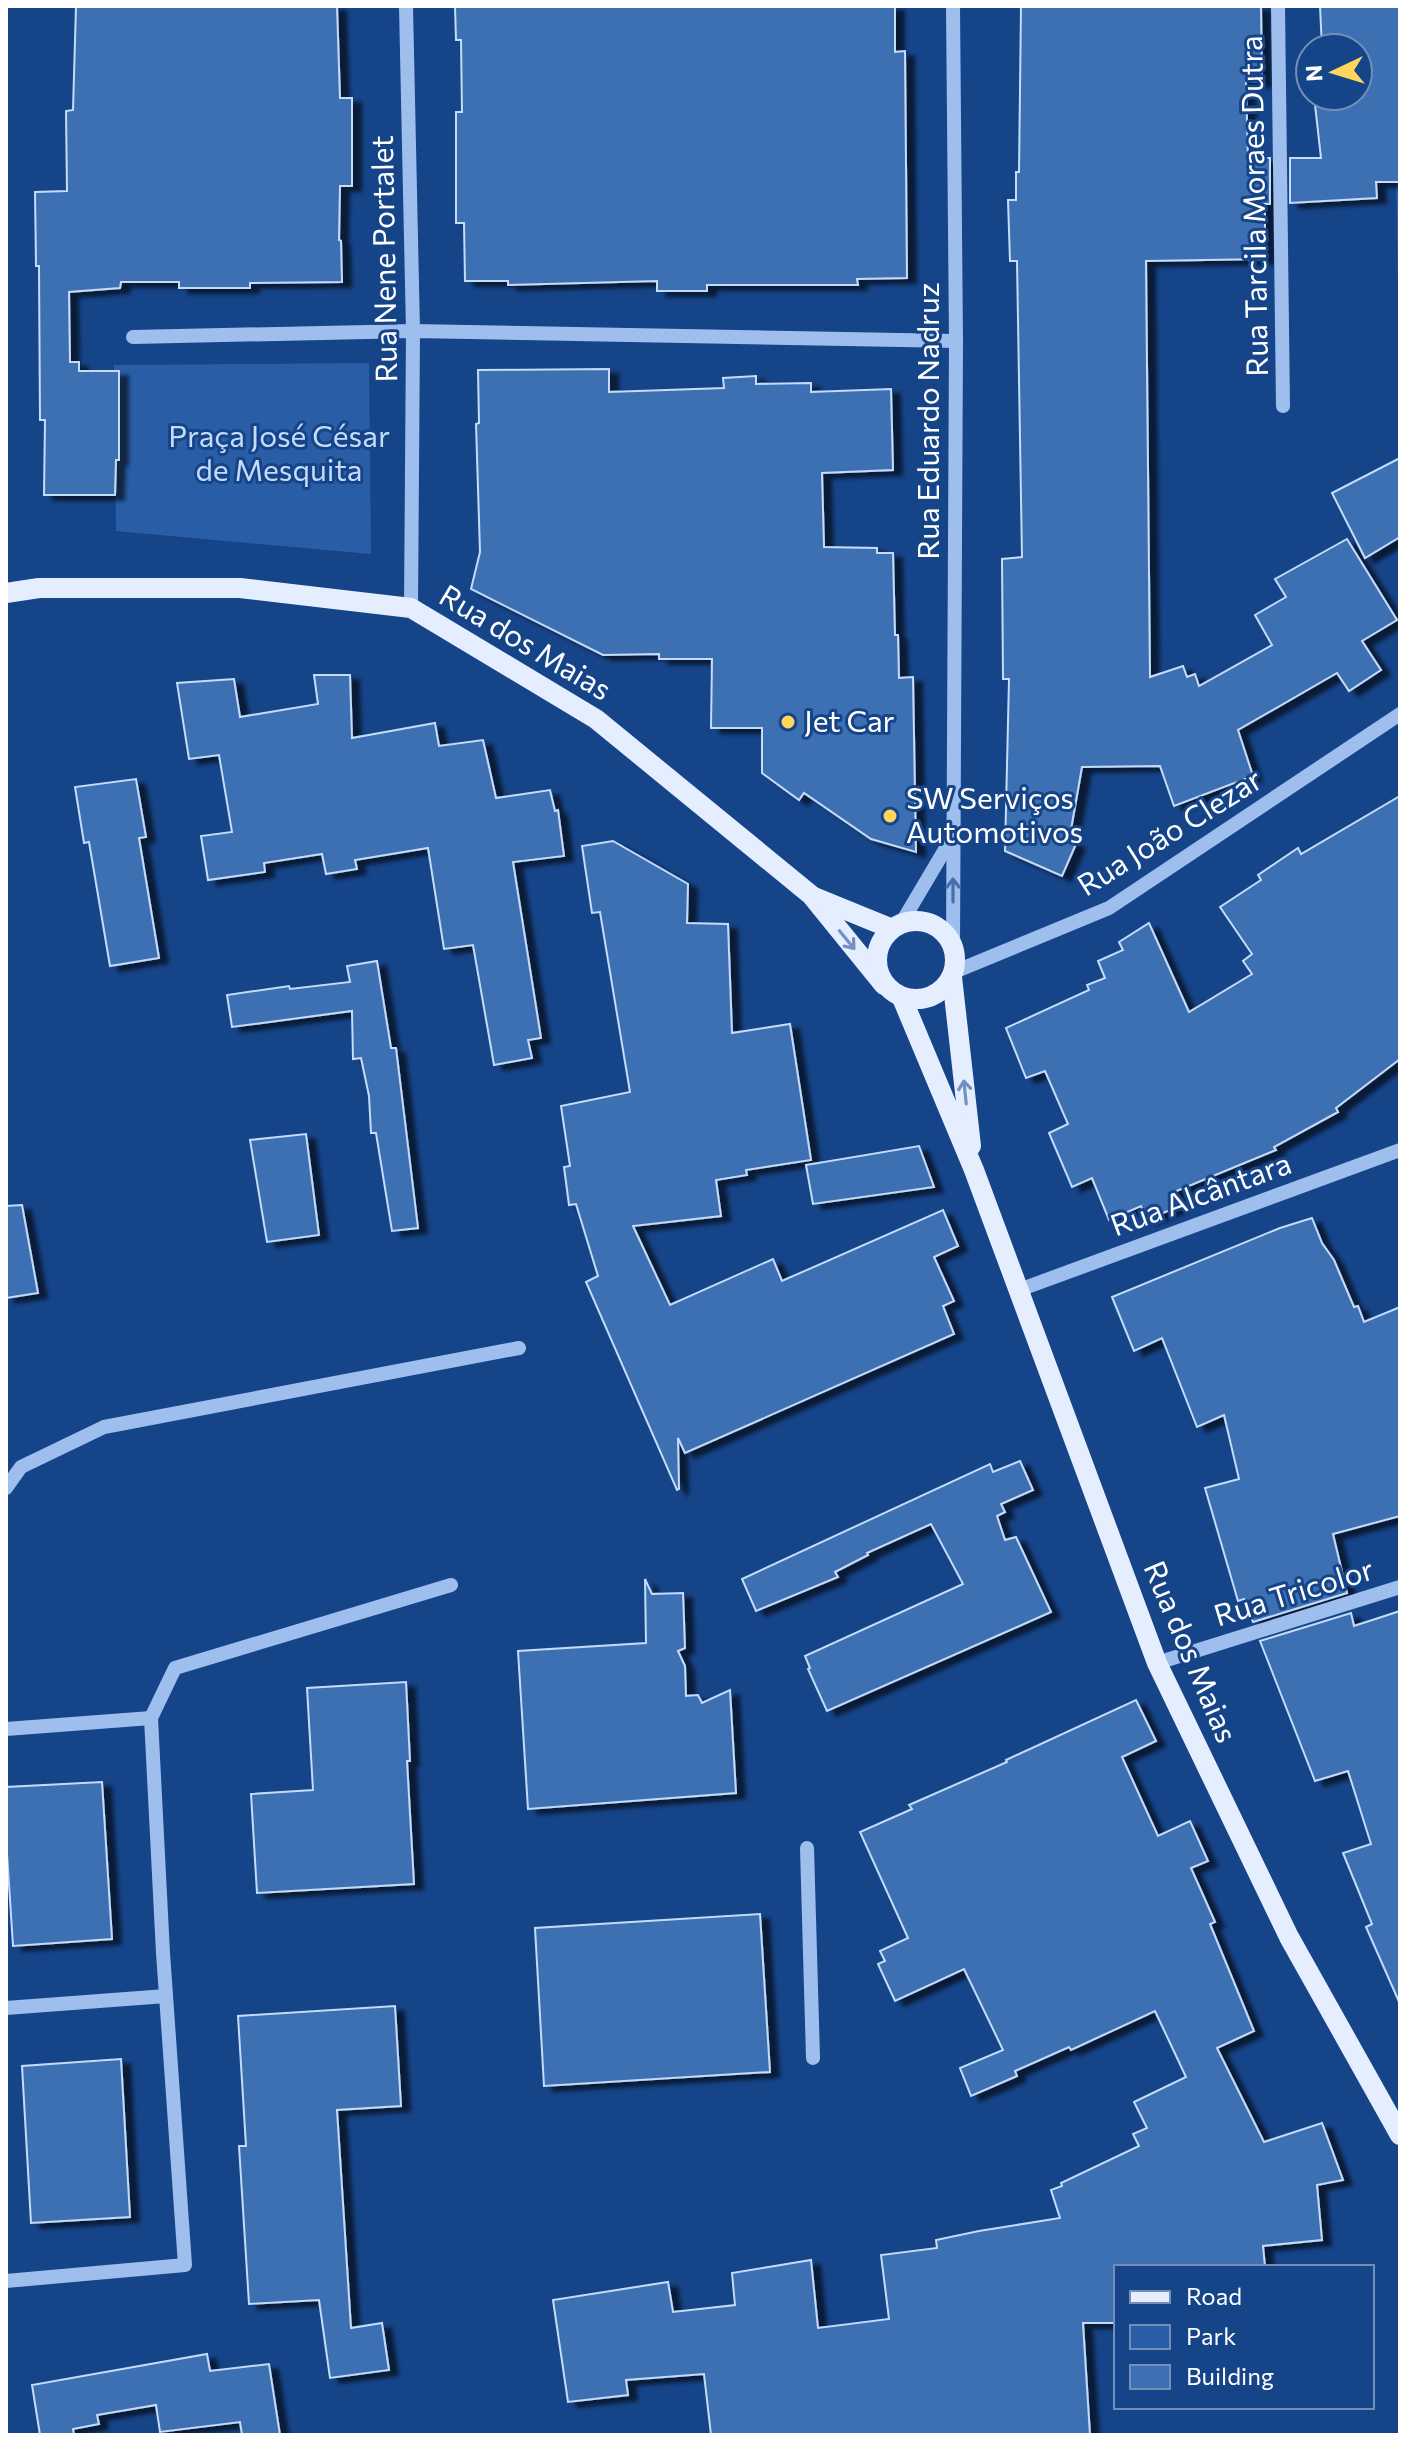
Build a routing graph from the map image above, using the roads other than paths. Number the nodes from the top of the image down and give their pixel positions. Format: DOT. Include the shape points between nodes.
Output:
graph roads {
  1 [pos="406,6"];
  2 [pos="953,6"];
  3 [pos="1278,6"];
  4 [pos="413,331"];
  5 [pos="133,337"];
  6 [pos="956,341"];
  7 [pos="1283,406"];
  8 [pos="6,593"];
  9 [pos="411,608"];
  10 [pos="1400,714"];
  11 [pos="953,836"];
  12 [pos="811,895"];
  13 [pos="896,925"];
  14 [pos="953,944"];
  15 [pos="953,975"];
  16 [pos="884,985"];
  17 [pos="902,998"];
  18 [pos="1400,1150"];
  19 [pos="974,1170"];
  20 [pos="1019,1290"];
  21 [pos="519,1348"];
  22 [pos="6,1488"];
  23 [pos="451,1585"];
  24 [pos="1400,1587"];
  25 [pos="1157,1663"];
  26 [pos="151,1718"];
  27 [pos="6,1729"];
  28 [pos="807,1848"];
  29 [pos="166,1996"];
  30 [pos="6,2008"];
  31 [pos="813,2058"];
  32 [pos="1400,2135"];
  33 [pos="6,2281"];
  1 -- 4 [label="street, Rua Nene Portalet"];
  2 -- 6 [label="street, Rua Eduardo Nadruz"];
  3 -- 7 [label="street, Rua Tarcila Moraes Dutra"];
  4 -- 5 [label="street"];
  4 -- 6 [label="street"];
  4 -- 9 [label="street, Rua Nene Portalet"];
  6 -- 11 [label="street, Rua Eduardo Nadruz"];
  8 -- 9 [label="main road, Rua dos Maias" via="39,588 240,588"];
  9 -- 12 [label="main road, Rua dos Maias" via="596,719"];
  10 -- 15 [label="street, Rua João Clezar" via="1109,908"];
  11 -- 13 [label="street"];
  14 -- 11 [label="street, Rua Eduardo Nadruz, one-way"];
  12 -- 13 [label="main road, Rua dos Maias"];
  12 -- 16 [label="main road, Rua dos Maias, one-way"];
  13 -- 14 [label="main road" via="922,920 940,928"];
  13 -- 16 [label="main road" via="879,945 876,966"];
  14 -- 15 [label="main road"];
  15 -- 17 [label="main road" via="940,993 921,1000"];
  19 -- 15 [label="main road, Rua dos Maias, one-way"];
  16 -- 17 [label="main road"];
  17 -- 19 [label="main road, Rua dos Maias"];
  18 -- 20 [label="street, Rua Alcântara"];
  19 -- 20 [label="main road, Rua dos Maias"];
  20 -- 25 [label="main road, Rua dos Maias"];
  21 -- 22 [label="street" via="104,1427 21,1467"];
  23 -- 26 [label="street" via="175,1668"];
  24 -- 25 [label="street, Rua Tricolor"];
  25 -- 32 [label="main road, Rua dos Maias" via="1289,1937"];
  26 -- 27 [label="street"];
  26 -- 29 [label="street"];
  28 -- 31 [label="street"];
  29 -- 30 [label="street"];
  29 -- 33 [label="street" via="185,2265"];
}
